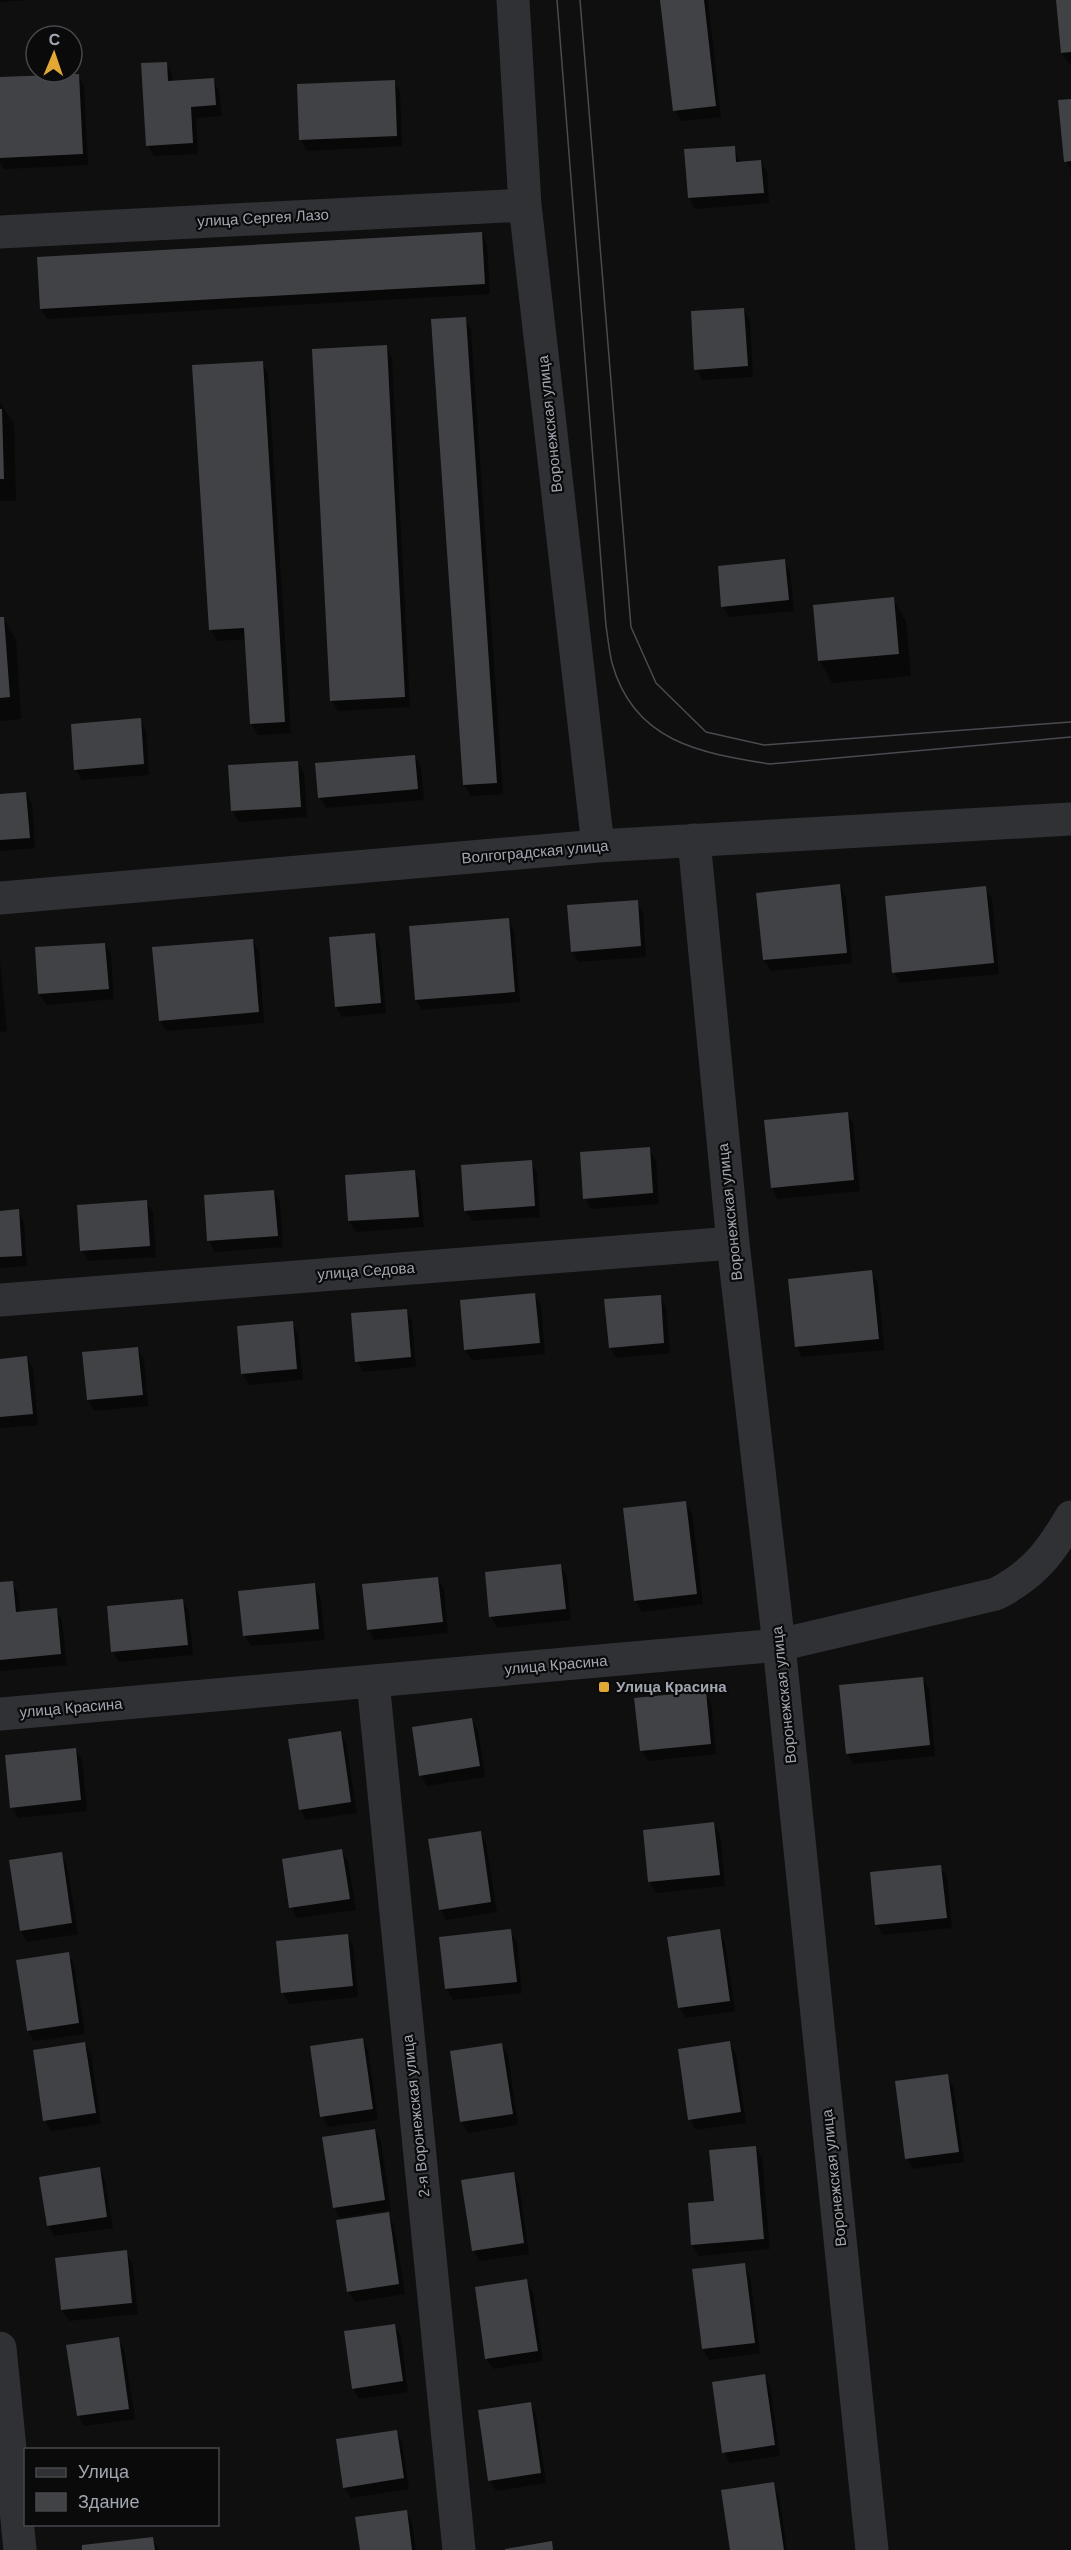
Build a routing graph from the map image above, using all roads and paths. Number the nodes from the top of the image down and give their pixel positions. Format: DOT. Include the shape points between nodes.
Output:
graph roads {
  1 [pos="513,0"];
  2 [pos="525,205"];
  3 [pos="0,232"];
  4 [pos="1071,819"];
  5 [pos="694,840"];
  6 [pos="598,846"];
  7 [pos="0,898"];
  8 [pos="733,1243"];
  9 [pos="0,1300"];
  10 [pos="1071,1516"];
  11 [pos="779,1645"];
  12 [pos="373,1681"];
  13 [pos="0,1714"];
  14 [pos="0,2348"];
  15 [pos="20,2550"];
  16 [pos="459,2550"];
  17 [pos="872,2550"];
  1 -- 2 [label="street, Воронежская улица"];
  2 -- 3 [label="street, улица Сергея Лазо"];
  2 -- 6 [label="street, Воронежская улица"];
  4 -- 5 [label="street, Волгоградская улица"];
  5 -- 6 [label="street, Волгоградская улица"];
  5 -- 8 [label="street, Воронежская улица"];
  6 -- 7 [label="street, Волгоградская улица"];
  8 -- 9 [label="street, улица Седова"];
  8 -- 11 [label="street, Воронежская улица"];
  10 -- 11 [label="street, улица Красина" via="1039,1564 1019,1582 996,1594"];
  11 -- 12 [label="street, улица Красина"];
  11 -- 17 [label="street, Воронежская улица"];
  12 -- 13 [label="street, улица Красина"];
  12 -- 16 [label="street, 2-я Воронежская улица"];
  14 -- 15 [label="street"];
}
